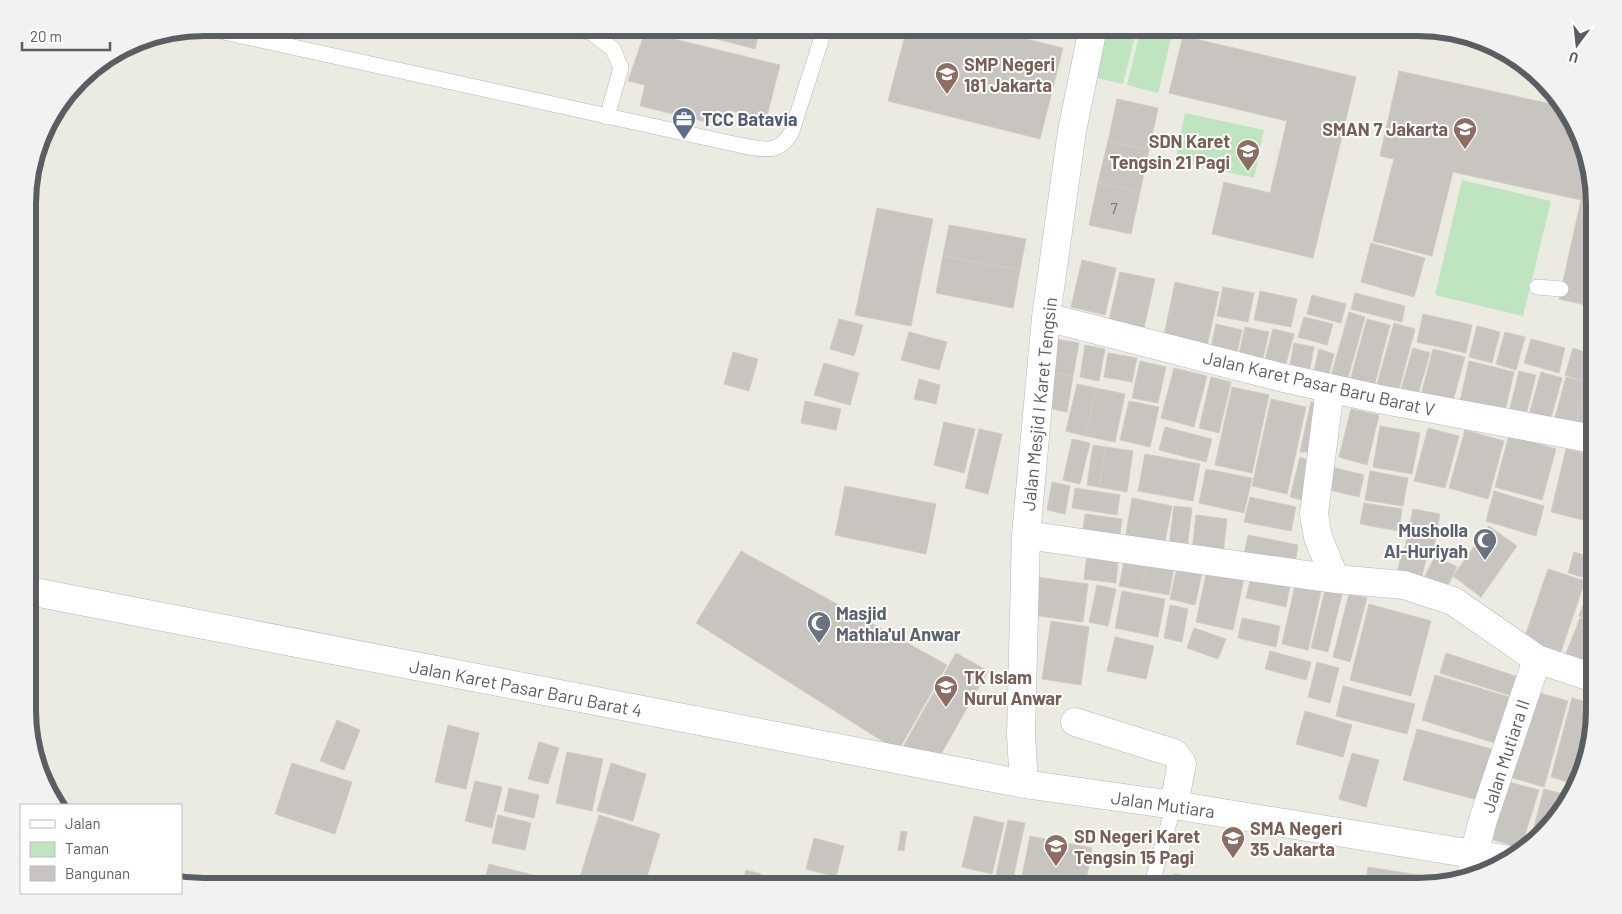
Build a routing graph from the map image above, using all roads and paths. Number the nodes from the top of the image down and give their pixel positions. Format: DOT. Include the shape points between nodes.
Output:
graph roads {
  1 [pos="822,36"];
  2 [pos="1091,36"];
  3 [pos="246,37"];
  4 [pos="274,37"];
  5 [pos="596,37"];
  6 [pos="269,42"];
  7 [pos="607,117"];
  8 [pos="1537,287"];
  9 [pos="1561,289"];
  10 [pos="1046,317"];
  11 [pos="1330,388"];
  12 [pos="1585,437"];
  13 [pos="1026,535"];
  14 [pos="1335,579"];
  15 [pos="36,592"];
  16 [pos="1537,659"];
  17 [pos="1585,675"];
  18 [pos="1075,722"];
  19 [pos="1024,784"];
  20 [pos="1174,805"];
  21 [pos="1487,862"];
  22 [pos="1473,864"];
  23 [pos="1153,877"];
  1 -- 7 [label="lane" via="792,131 787,142 775,149 739,145"];
  2 -- 10 [label="street, Jalan Mesjid I Karet Tengsin" via="1072,131"];
  3 -- 6 [label="lane"];
  4 -- 6 [label="lane"];
  5 -- 7 [label="lane" via="613,49 622,68"];
  6 -- 7 [label="lane"];
  8 -- 9 [label="lane"];
  10 -- 11 [label="street, Jalan Karet Pasar Baru Barat V"];
  10 -- 13 [label="street, Jalan Mesjid I Karet Tengsin"];
  11 -- 12 [label="street, Jalan Karet Pasar Baru Barat V"];
  11 -- 14 [label="street" via="1314,514 1318,537"];
  13 -- 14 [label="street"];
  13 -- 19 [label="street, Jalan Mesjid I Karet Tengsin" via="1021,735"];
  14 -- 16 [label="street" via="1404,584 1453,601"];
  15 -- 19 [label="street, Jalan Karet Pasar Baru Barat 4" via="686,711"];
  16 -- 17 [label="street"];
  16 -- 22 [label="street, Jalan Mutiara II" via="1495,783"];
  18 -- 20 [label="street" via="1174,753 1182,763"];
  19 -- 20 [label="street, Jalan Mutiara"];
  20 -- 22 [label="street, Jalan Mutiara"];
  20 -- 23 [label="lane"];
  21 -- 22 [label="street, Jalan Mutiara"];
}
